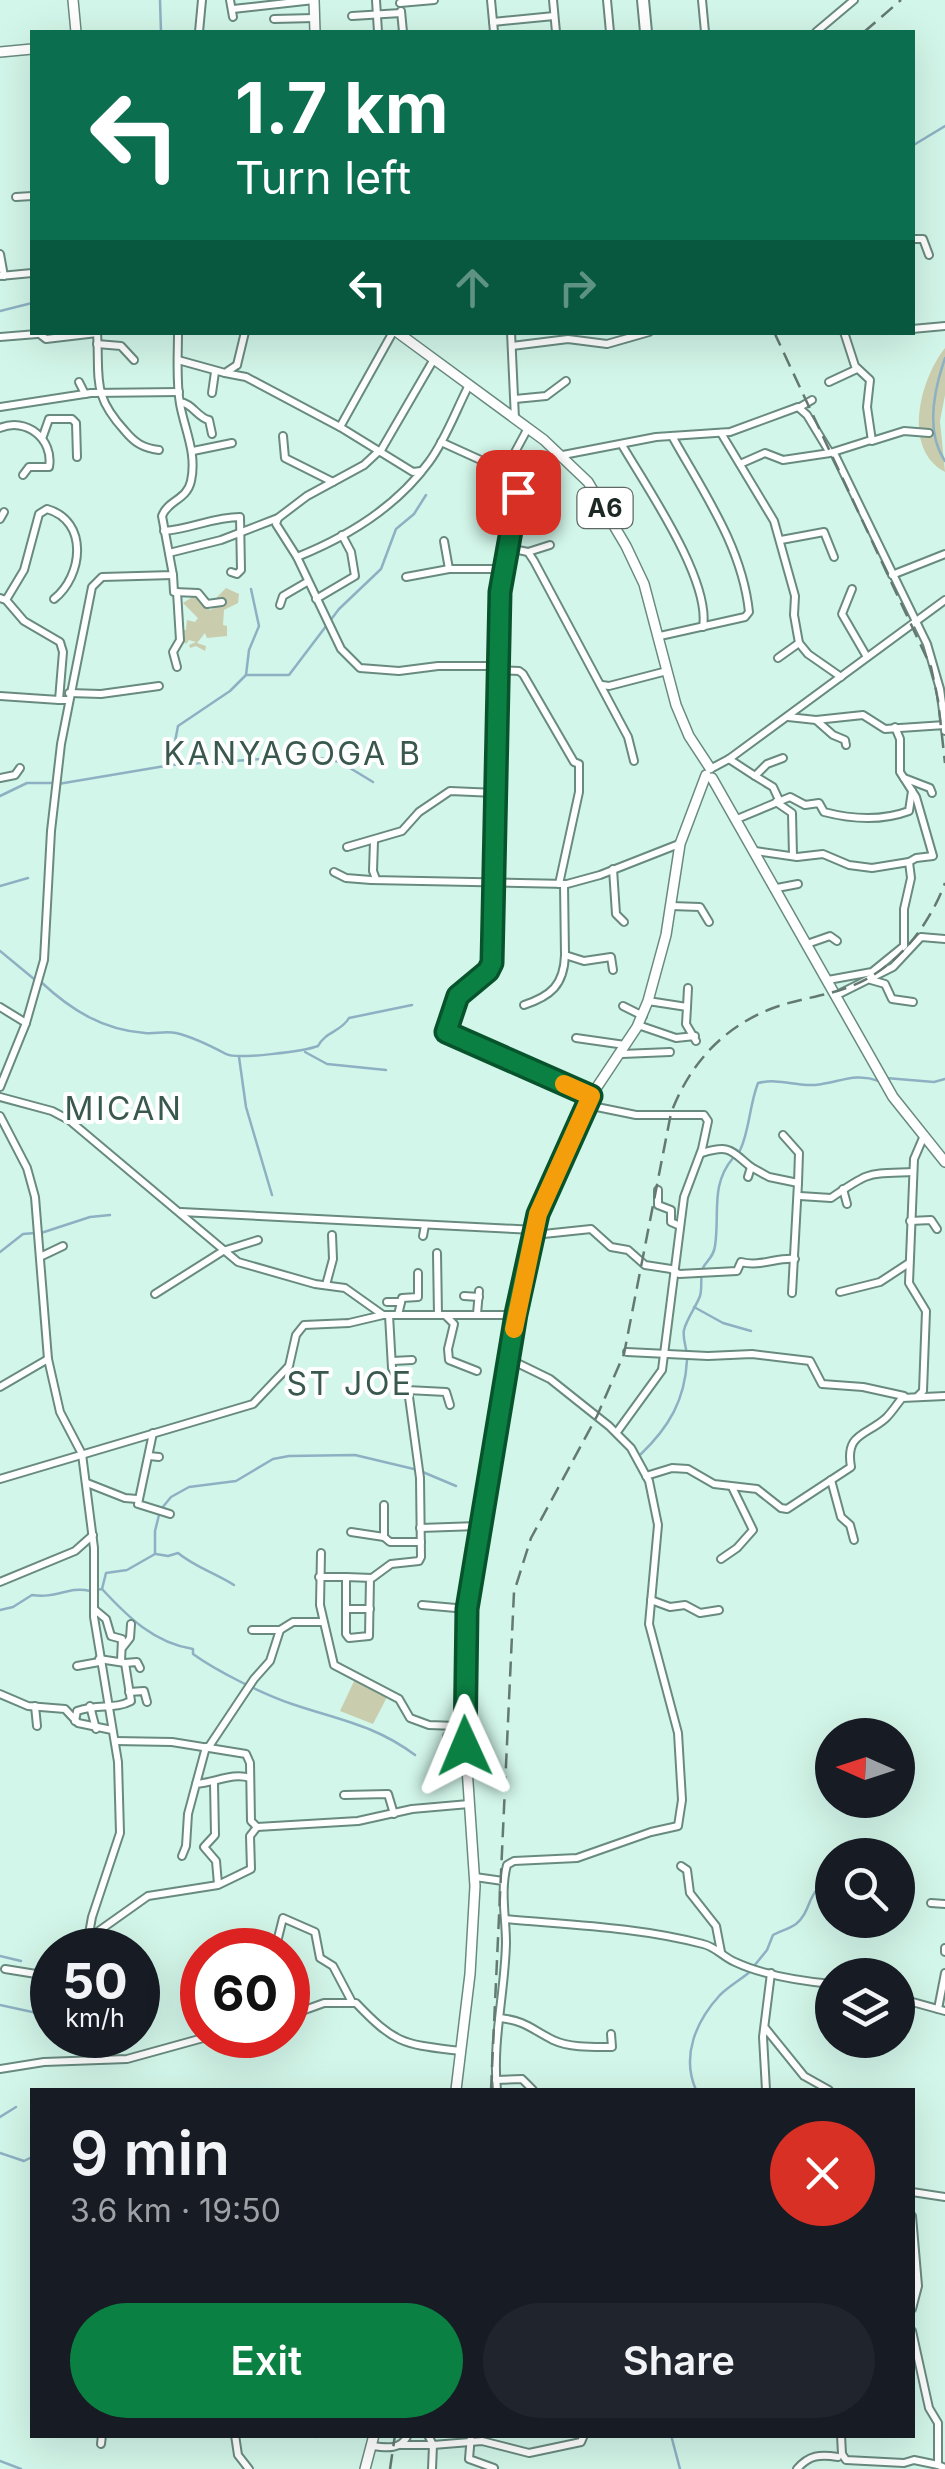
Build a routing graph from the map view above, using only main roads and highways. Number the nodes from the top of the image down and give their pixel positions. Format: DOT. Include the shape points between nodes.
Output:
graph roads {
  1 [pos="74,0"];
  2 [pos="314,0"];
  3 [pos="76,30"];
  4 [pos="315,30"];
  5 [pos="30,49"];
  6 [pos="0,52"];
  7 [pos="399,335"];
  8 [pos="711,772"];
  9 [pos="945,1162"];
  10 [pos="456,2088"];
  11 [pos="373,2440"];
  12 [pos="365,2469"];
  1 -- 3 [label="main road"];
  2 -- 4 [label="main road"];
  5 -- 6 [label="main road"];
  7 -- 8 [label="main road, A6" via="563,455 594,491 652,606 682,720"];
  8 -- 9 [label="main road" via="893,1097"];
  8 -- 10 [label="main road" via="680,844 662,958 648,1001 553,1176 516,1314 467,1609 460,1725 475,1877"];
  11 -- 12 [label="main road"];
}
